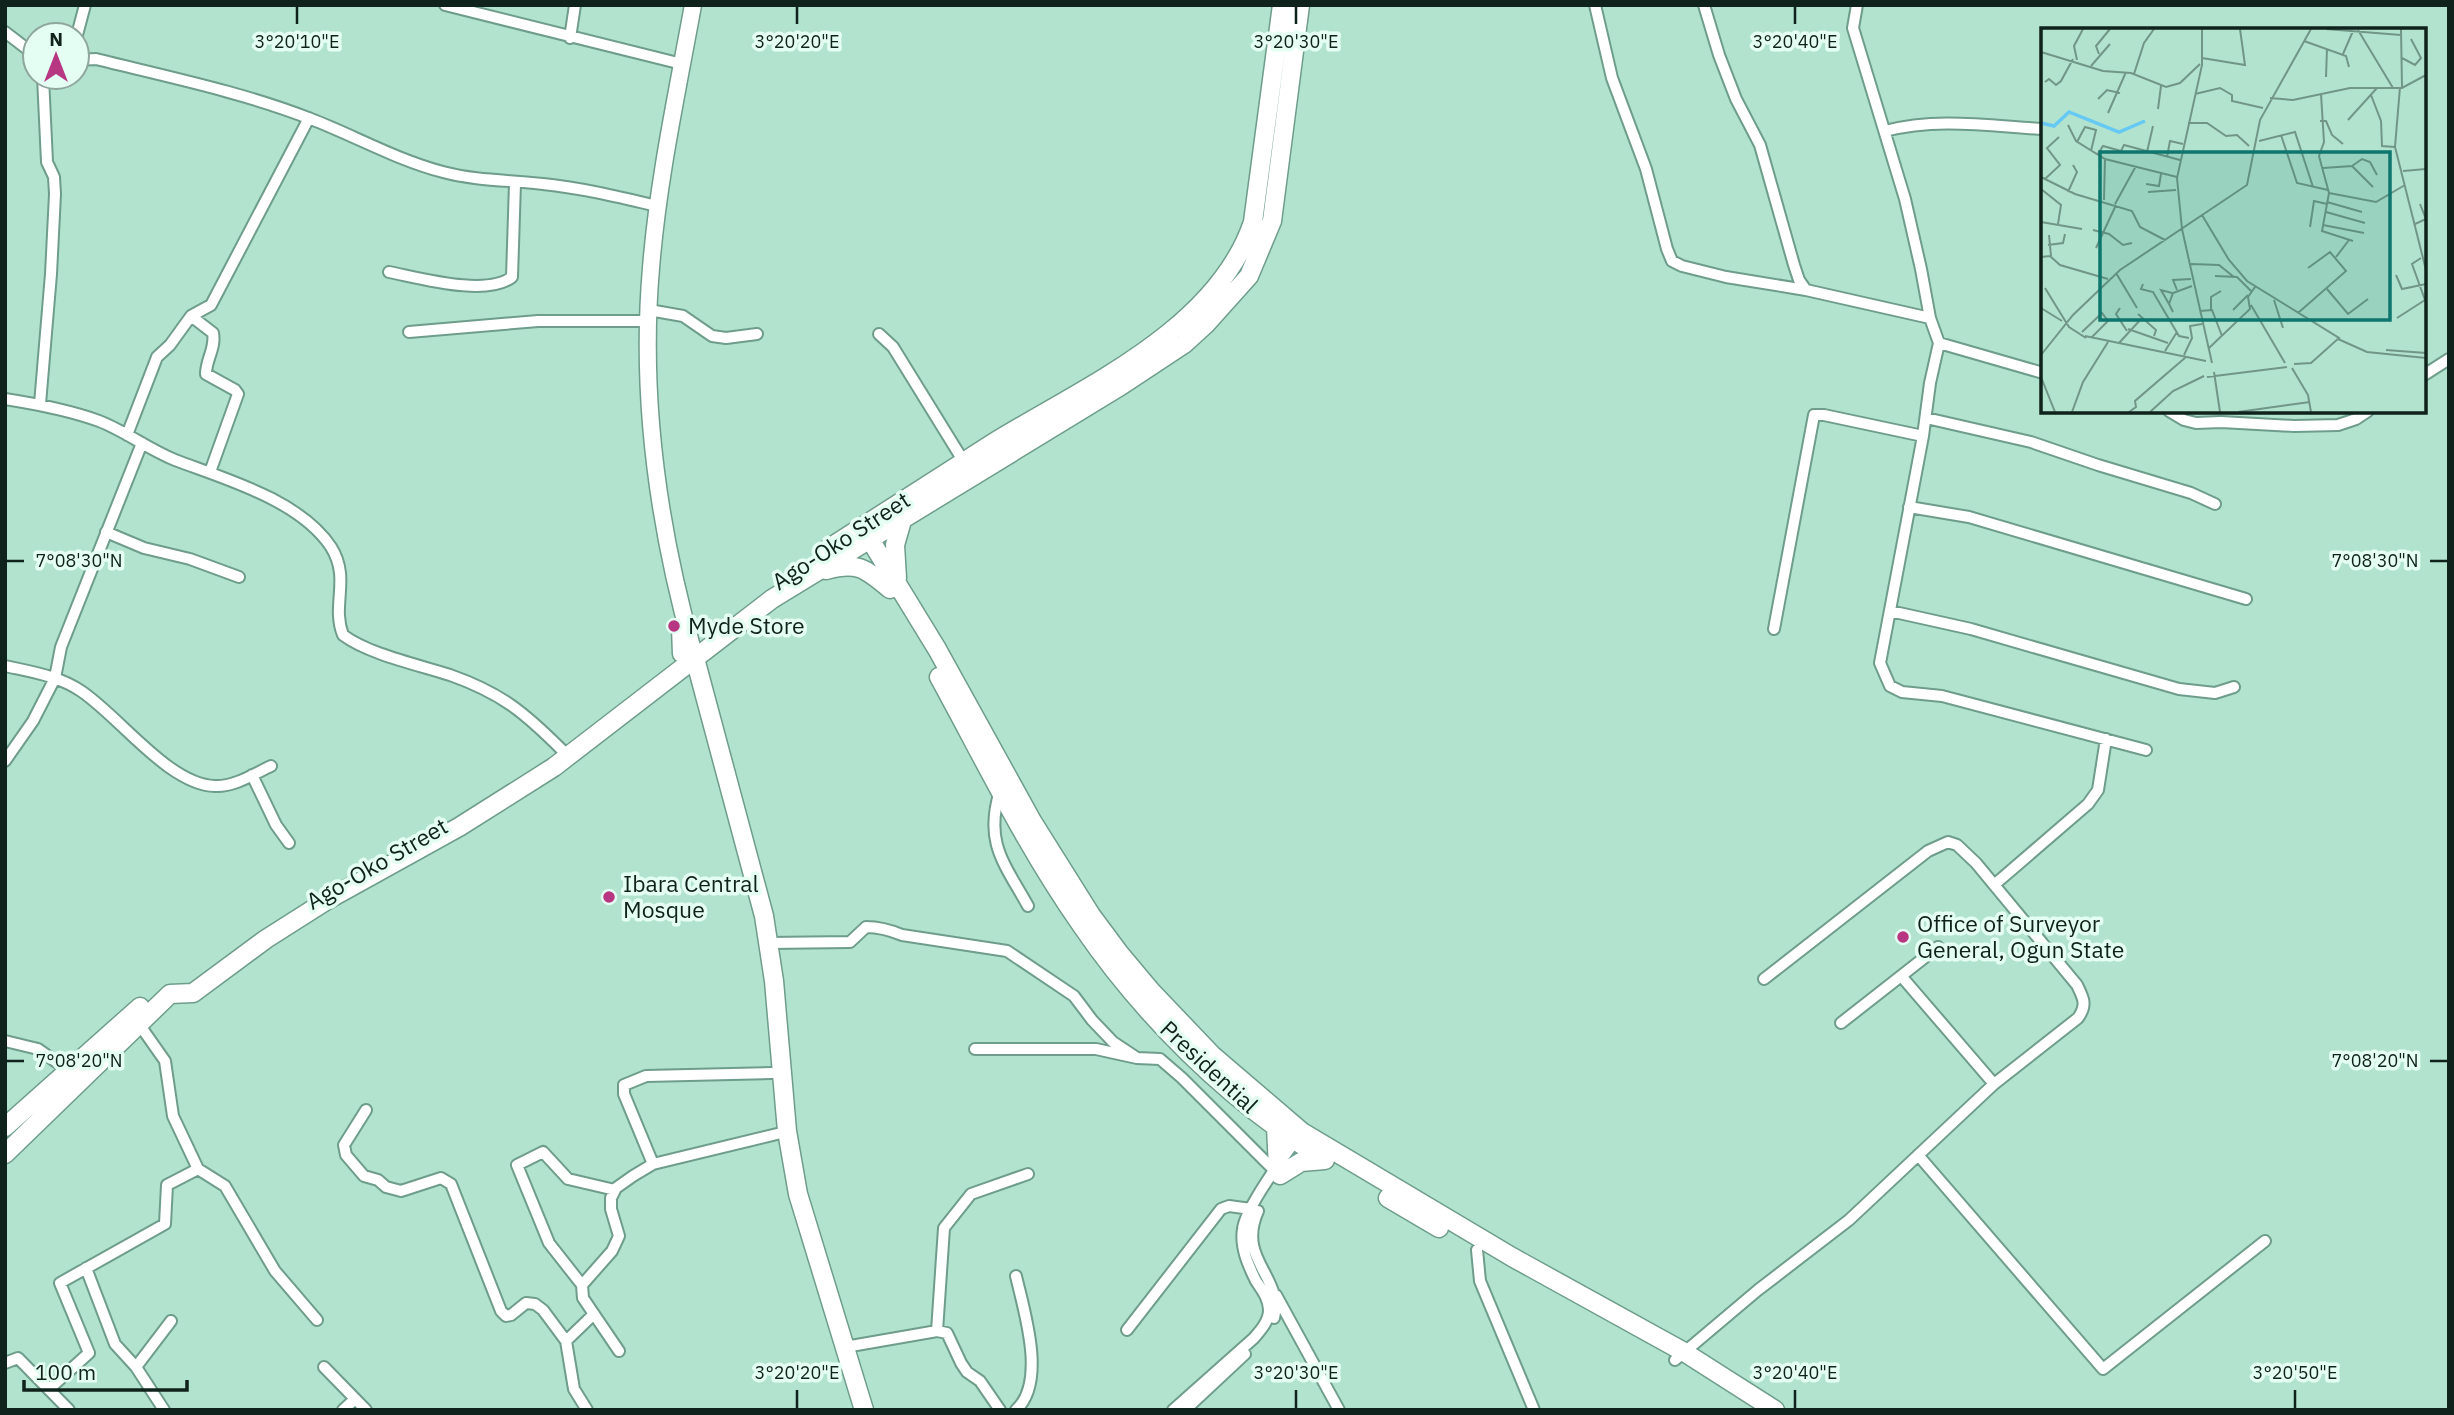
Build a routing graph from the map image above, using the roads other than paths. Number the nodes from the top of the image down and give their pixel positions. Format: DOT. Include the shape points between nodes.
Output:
graph roads {
  1 [pos="445,5"];
  2 [pos="575,5"];
  3 [pos="692,5"];
  4 [pos="1282,5"];
  5 [pos="1300,5"];
  6 [pos="1595,5"];
  7 [pos="1704,5"];
  8 [pos="1857,5"];
  9 [pos="5,32"];
  10 [pos="570,38"];
  11 [pos="21,44"];
  12 [pos="91,60"];
  13 [pos="682,64"];
  14 [pos="44,91"];
  15 [pos="309,118"];
  16 [pos="2041,129"];
  17 [pos="1885,131"];
  18 [pos="515,183"];
  19 [pos="657,206"];
  20 [pos="389,272"];
  21 [pos="1806,290"];
  22 [pos="191,316"];
  23 [pos="649,316"];
  24 [pos="1930,318"];
  25 [pos="409,332"];
  26 [pos="757,334"];
  27 [pos="879,334"];
  28 [pos="1938,343"];
  29 [pos="2449,359"];
  30 [pos="2041,372"];
  31 [pos="2426,374"];
  32 [pos="5,399"];
  33 [pos="40,404"];
  34 [pos="2172,413"];
  35 [pos="2365,413"];
  36 [pos="1926,418"];
  37 [pos="127,435"];
  38 [pos="1923,436"];
  39 [pos="142,443"];
  40 [pos="964,462"];
  41 [pos="210,472"];
  42 [pos="2215,504"];
  43 [pos="1909,507"];
  44 [pos="903,517"];
  45 [pos="106,533"];
  46 [pos="861,536"];
  47 [pos="813,574"];
  48 [pos="239,577"];
  49 [pos="894,587"];
  50 [pos="2246,599"];
  51 [pos="1890,611"];
  52 [pos="1774,629"];
  53 [pos="688,657"];
  54 [pos="5,666"];
  55 [pos="55,678"];
  56 [pos="2234,687"];
  57 [pos="2106,740"];
  58 [pos="562,750"];
  59 [pos="2146,750"];
  60 [pos="5,761"];
  61 [pos="271,766"];
  62 [pos="252,775"];
  63 [pos="1000,791"];
  64 [pos="289,843"];
  65 [pos="1994,886"];
  66 [pos="1028,906"];
  67 [pos="768,943"];
  68 [pos="1938,947"];
  69 [pos="1902,977"];
  70 [pos="1764,979"];
  71 [pos="191,989"];
  72 [pos="167,990"];
  73 [pos="1842,1023"];
  74 [pos="139,1024"];
  75 [pos="5,1041"];
  76 [pos="975,1049"];
  77 [pos="1137,1058"];
  78 [pos="69,1071"];
  79 [pos="772,1073"];
  80 [pos="1994,1084"];
  81 [pos="366,1110"];
  82 [pos="5,1127"];
  83 [pos="1276,1127"];
  84 [pos="777,1134"];
  85 [pos="1302,1139"];
  86 [pos="5,1154"];
  87 [pos="1918,1155"];
  88 [pos="1325,1160"];
  89 [pos="653,1164"];
  90 [pos="198,1169"];
  91 [pos="1278,1171"];
  92 [pos="1028,1174"];
  93 [pos="615,1190"];
  94 [pos="1251,1209"];
  95 [pos="2265,1241"];
  96 [pos="1477,1250"];
  97 [pos="86,1268"];
  98 [pos="1016,1276"];
  99 [pos="582,1285"];
  100 [pos="1273,1289"];
  101 [pos="594,1314"];
  102 [pos="317,1320"];
  103 [pos="171,1321"];
  104 [pos="1127,1330"];
  105 [pos="937,1331"];
  106 [pos="566,1341"];
  107 [pos="845,1347"];
  108 [pos="619,1351"];
  109 [pos="1680,1356"];
  110 [pos="5,1363"];
  111 [pos="136,1367"];
  112 [pos="324,1367"];
  113 [pos="49,1389"];
  114 [pos="355,1399"];
  115 [pos="68,1410"];
  116 [pos="164,1410"];
  117 [pos="343,1410"];
  118 [pos="366,1410"];
  119 [pos="587,1410"];
  120 [pos="855,1410"];
  121 [pos="864,1410"];
  122 [pos="1000,1410"];
  123 [pos="1016,1410"];
  124 [pos="1174,1410"];
  125 [pos="1185,1410"];
  126 [pos="1339,1410"];
  127 [pos="1534,1410"];
  128 [pos="1752,1410"];
  129 [pos="1775,1410"];
  1 -- 10 [label="street"];
  2 -- 10 [label="street"];
  3 -- 13 [label="street"];
  4 -- 40 [label="main road, Ago-Oko Street" via="1253,222 1240,255 1200,307 1178,326"];
  5 -- 44 [label="main road" via="1272,221 1249,276 1184,344"];
  6 -- 21 [label="street" via="1612,78 1646,169 1672,261"];
  7 -- 21 [label="street" via="1736,99 1760,145 1799,281"];
  8 -- 17 [label="street" via="1853,28"];
  9 -- 11 [label="street"];
  10 -- 13 [label="street"];
  12 -- 15 [label="street" via="190,82"];
  13 -- 19 [label="street"];
  14 -- 33 [label="street" via="47,162 55,194"];
  15 -- 18 [label="street" via="422,166"];
  15 -- 22 [label="street" via="211,305"];
  16 -- 17 [label="street" via="1910,124"];
  17 -- 24 [label="street" via="1922,269"];
  18 -- 19 [label="street" via="594,190"];
  18 -- 20 [label="street" via="512,277 505,283 482,286"];
  19 -- 23 [label="street"];
  21 -- 24 [label="street"];
  22 -- 37 [label="street" via="158,357"];
  22 -- 41 [label="street" via="213,333 206,374 238,394"];
  23 -- 25 [label="street"];
  23 -- 26 [label="street" via="683,316 712,337"];
  23 -- 53 [label="street" via="653,460"];
  24 -- 28 [label="street"];
  27 -- 40 [label="street" via="893,347"];
  28 -- 30 [label="street"];
  28 -- 36 [label="street"];
  29 -- 31 [label="street"];
  32 -- 33 [label="street"];
  33 -- 37 [label="street" via="100,421"];
  34 -- 35 [label="street" via="2196,423 2294,426 2338,425"];
  36 -- 38 [label="street"];
  36 -- 42 [label="street" via="2031,442"];
  37 -- 39 [label="street"];
  38 -- 43 [label="street"];
  38 -- 52 [label="street" via="1814,415"];
  39 -- 41 [label="street"];
  39 -- 45 [label="street"];
  40 -- 46 [label="main road, Ago-Oko Street"];
  41 -- 58 [label="street" via="310,522 331,548 341,570 339,625 343,635 497,695"];
  43 -- 50 [label="street" via="1969,517"];
  43 -- 51 [label="street"];
  44 -- 46 [label="main road"];
  44 -- 49 [label="main road" via="895,545"];
  45 -- 48 [label="street"];
  45 -- 55 [label="street" via="61,647"];
  46 -- 47 [label="main road"];
  46 -- 49 [label="main road, Presidential"];
  46 -- 53 [label="main road, Ago-Oko Street" via="764,591"];
  47 -- 49 [label="main road" via="854,566"];
  47 -- 53 [label="main road"];
  49 -- 63 [label="main road, Presidential"];
  49 -- 85 [label="main road" via="937,649 1032,821 1091,915 1159,1000"];
  51 -- 56 [label="street" via="2179,689 2215,693"];
  51 -- 57 [label="street" via="1880,663 1890,686"];
  53 -- 58 [label="main road, Ago-Oko Street"];
  53 -- 67 [label="main road" via="758,892"];
  53 -- 71 [label="main road" via="554,767 329,900"];
  53 -- 79 [label="main road" via="755,920"];
  54 -- 55 [label="street"];
  55 -- 60 [label="street"];
  55 -- 62 [label="street" via="98,703 162,762 199,784 218,787"];
  57 -- 59 [label="street"];
  57 -- 65 [label="street" via="2098,789 2088,804"];
  58 -- 71 [label="main road, Ago-Oko Street" via="435,831 310,901 247,942"];
  61 -- 62 [label="street"];
  62 -- 64 [label="street"];
  63 -- 66 [label="street" via="993,820 995,843"];
  63 -- 83 [label="main road, Presidential" via="1081,926 1113,969 1207,1070"];
  65 -- 70 [label="street" via="1957,845 1948,842 1928,851"];
  65 -- 80 [label="street" via="2077,985 2084,1008"];
  67 -- 77 [label="street" via="850,942 872,927 995,947 1074,996 1113,1042"];
  67 -- 107 [label="main road" via="792,1164"];
  68 -- 69 [label="street"];
  69 -- 73 [label="street"];
  69 -- 80 [label="street"];
  71 -- 72 [label="main road"];
  72 -- 74 [label="main road"];
  72 -- 78 [label="main road"];
  74 -- 86 [label="main road"];
  74 -- 90 [label="street" via="165,1062 173,1116"];
  75 -- 78 [label="street" via="38,1049"];
  76 -- 77 [label="street" via="1084,1048"];
  77 -- 91 [label="street" via="1160,1059"];
  78 -- 82 [label="main road"];
  79 -- 84 [label="main road"];
  79 -- 89 [label="street" via="646,1076 624,1084"];
  80 -- 87 [label="street"];
  81 -- 106 [label="street" via="344,1145 363,1177 401,1191 447,1179 501,1311 506,1316 526,1303 535,1304"];
  83 -- 85 [label="main road, Presidential"];
  83 -- 91 [label="main road"];
  84 -- 89 [label="street"];
  84 -- 120 [label="main road" via="790,1195"];
  85 -- 88 [label="main road, Presidential"];
  85 -- 91 [label="street"];
  85 -- 109 [label="main road" via="1365,1171"];
  87 -- 95 [label="street" via="2103,1369"];
  87 -- 109 [label="street" via="1849,1220"];
  88 -- 91 [label="main road" via="1301,1162"];
  88 -- 96 [label="main road, Presidential"];
  89 -- 93 [label="street"];
  90 -- 97 [label="street" via="167,1185 165,1224"];
  90 -- 102 [label="street" via="225,1186 275,1271"];
  91 -- 94 [label="street"];
  91 -- 100 [label="street" via="1251,1226 1254,1253"];
  92 -- 105 [label="street" via="971,1194 944,1228"];
  93 -- 99 [label="street" via="611,1209 619,1236"];
  93 -- 99 [label="street" via="568,1179 543,1152 517,1165 549,1242"];
  94 -- 104 [label="street" via="1221,1209"];
  94 -- 124 [label="street" via="1243,1227 1242,1246 1267,1299 1265,1325"];
  96 -- 109 [label="main road, Presidential"];
  96 -- 127 [label="street" via="1480,1281"];
  97 -- 111 [label="street" via="114,1344"];
  97 -- 113 [label="street" via="60,1283 89,1353"];
  98 -- 123 [label="street" via="1032,1366 1030,1385"];
  99 -- 101 [label="street" via="583,1298"];
  100 -- 125 [label="street" via="1276,1300 1271,1325"];
  100 -- 126 [label="street"];
  101 -- 106 [label="street"];
  101 -- 108 [label="street"];
  103 -- 111 [label="street"];
  105 -- 107 [label="street"];
  105 -- 122 [label="street" via="947,1332 967,1372 980,1381"];
  106 -- 119 [label="street" via="574,1388"];
  107 -- 121 [label="main road"];
  109 -- 128 [label="main road, Presidential"];
  109 -- 129 [label="main road"];
  110 -- 113 [label="street" via="18,1358"];
  111 -- 116 [label="street"];
  112 -- 114 [label="street"];
  113 -- 115 [label="street"];
  114 -- 117 [label="street"];
  114 -- 118 [label="street"];
}
